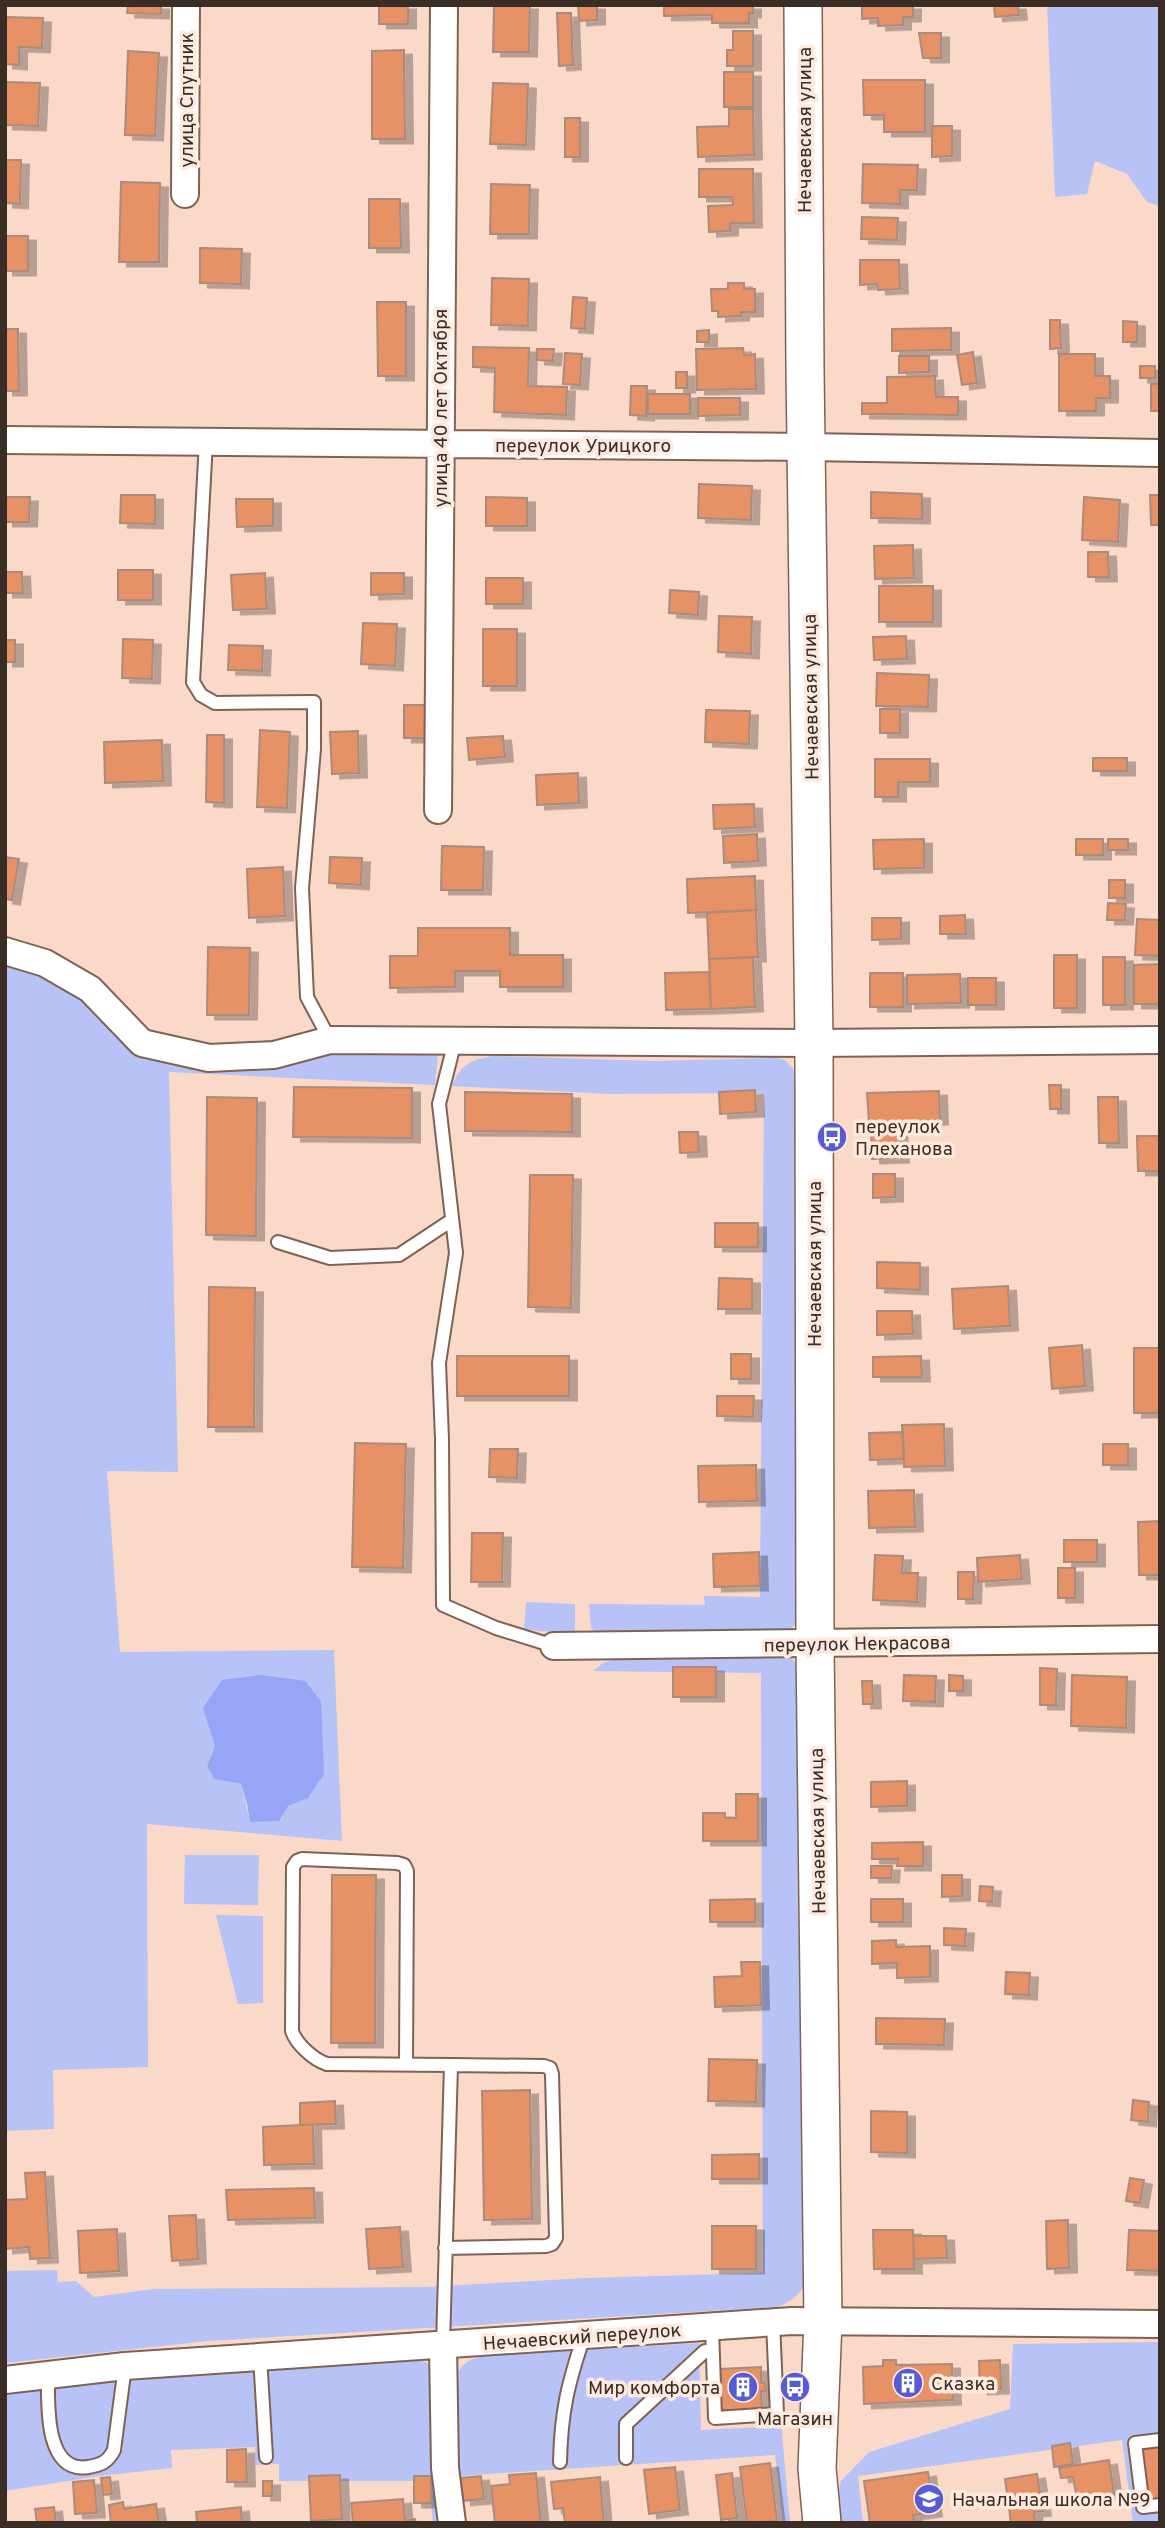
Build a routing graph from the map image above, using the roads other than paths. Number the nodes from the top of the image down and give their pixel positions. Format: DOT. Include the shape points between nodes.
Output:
graph roads {
  1 [pos="186,5"];
  2 [pos="443,5"];
  3 [pos="803,5"];
  4 [pos="185,194"];
  5 [pos="5,440"];
  6 [pos="206,441"];
  7 [pos="439,444"];
  8 [pos="807,446"];
  9 [pos="1160,453"];
  10 [pos="438,810"];
  11 [pos="5,951"];
  12 [pos="330,1040"];
  13 [pos="1160,1040"];
  14 [pos="455,1041"];
  15 [pos="814,1043"];
  16 [pos="452,1220"];
  17 [pos="278,1242"];
  18 [pos="1160,1639"];
  19 [pos="815,1644"];
  20 [pos="554,1646"];
  21 [pos="406,2064"];
  22 [pos="451,2065"];
  23 [pos="445,2248"];
  24 [pos="823,2320"];
  25 [pos="774,2322"];
  26 [pos="1160,2324"];
  27 [pos="584,2336"];
  28 [pos="712,2339"];
  29 [pos="443,2345"];
  30 [pos="260,2356"];
  31 [pos="125,2366"];
  32 [pos="48,2375"];
  33 [pos="5,2380"];
  34 [pos="1160,2440"];
  35 [pos="265,2457"];
  36 [pos="626,2458"];
  37 [pos="560,2462"];
  38 [pos="1160,2505"];
  39 [pos="452,2523"];
  40 [pos="822,2523"];
  1 -- 4 [label="street, улица Спутник"];
  2 -- 7 [label="street, улица 40 лет Октября"];
  3 -- 8 [label="street, Нечаевская улица"];
  5 -- 6 [label="street, переулок Урицкого"];
  6 -- 7 [label="street, переулок Урицкого"];
  6 -- 12 [label="lane" via="193,682 201,695 215,703 314,702 302,888 306,983 307,996"];
  7 -- 8 [label="street, переулок Урицкого"];
  7 -- 10 [label="street, улица 40 лет Октября"];
  8 -- 9 [label="street, переулок Урицкого"];
  8 -- 15 [label="street, Нечаевская улица"];
  11 -- 12 [label="street" via="45,963 90,989 142,1042 209,1058 274,1055"];
  12 -- 14 [label="street"];
  13 -- 15 [label="street"];
  14 -- 15 [label="street"];
  14 -- 16 [label="lane" via="439,1104"];
  15 -- 19 [label="street, Нечаевская улица"];
  16 -- 17 [label="lane" via="399,1255 330,1258"];
  16 -- 20 [label="lane" via="456,1253 439,1363 443,1605"];
  18 -- 19 [label="street, переулок Некрасова"];
  19 -- 20 [label="street, переулок Некрасова"];
  19 -- 24 [label="street, Нечаевская улица"];
  21 -- 21 [label="lane" via="404,1865 296,1861 293,2036 322,2063"];
  21 -- 22 [label="lane"];
  22 -- 23 [label="lane"];
  22 -- 23 [label="lane" via="550,2068 556,2238 546,2246"];
  23 -- 29 [label="lane"];
  24 -- 25 [label="street, Нечаевский переулок"];
  24 -- 26 [label="street, Нечаевский переулок"];
  24 -- 40 [label="street, Нечаевская улица" via="817,2468"];
  25 -- 28 [label="street, Нечаевский переулок"];
  25 -- 28 [label="lane" via="777,2414 715,2418"];
  27 -- 28 [label="street, Нечаевский переулок"];
  27 -- 29 [label="street, Нечаевский переулок"];
  27 -- 37 [label="lane" via="568,2383"];
  28 -- 36 [label="lane" via="705,2351 626,2424"];
  29 -- 30 [label="street, Нечаевский переулок"];
  29 -- 39 [label="street" via="445,2468"];
  30 -- 31 [label="street, Нечаевский переулок"];
  30 -- 35 [label="lane"];
  31 -- 32 [label="street, Нечаевский переулок"];
  31 -- 32 [label="lane" via="114,2450 100,2465 82,2468 69,2465 49,2430"];
  32 -- 33 [label="street, Нечаевский переулок"];
  34 -- 38 [label="lane" via="1135,2444 1143,2508"];
}
